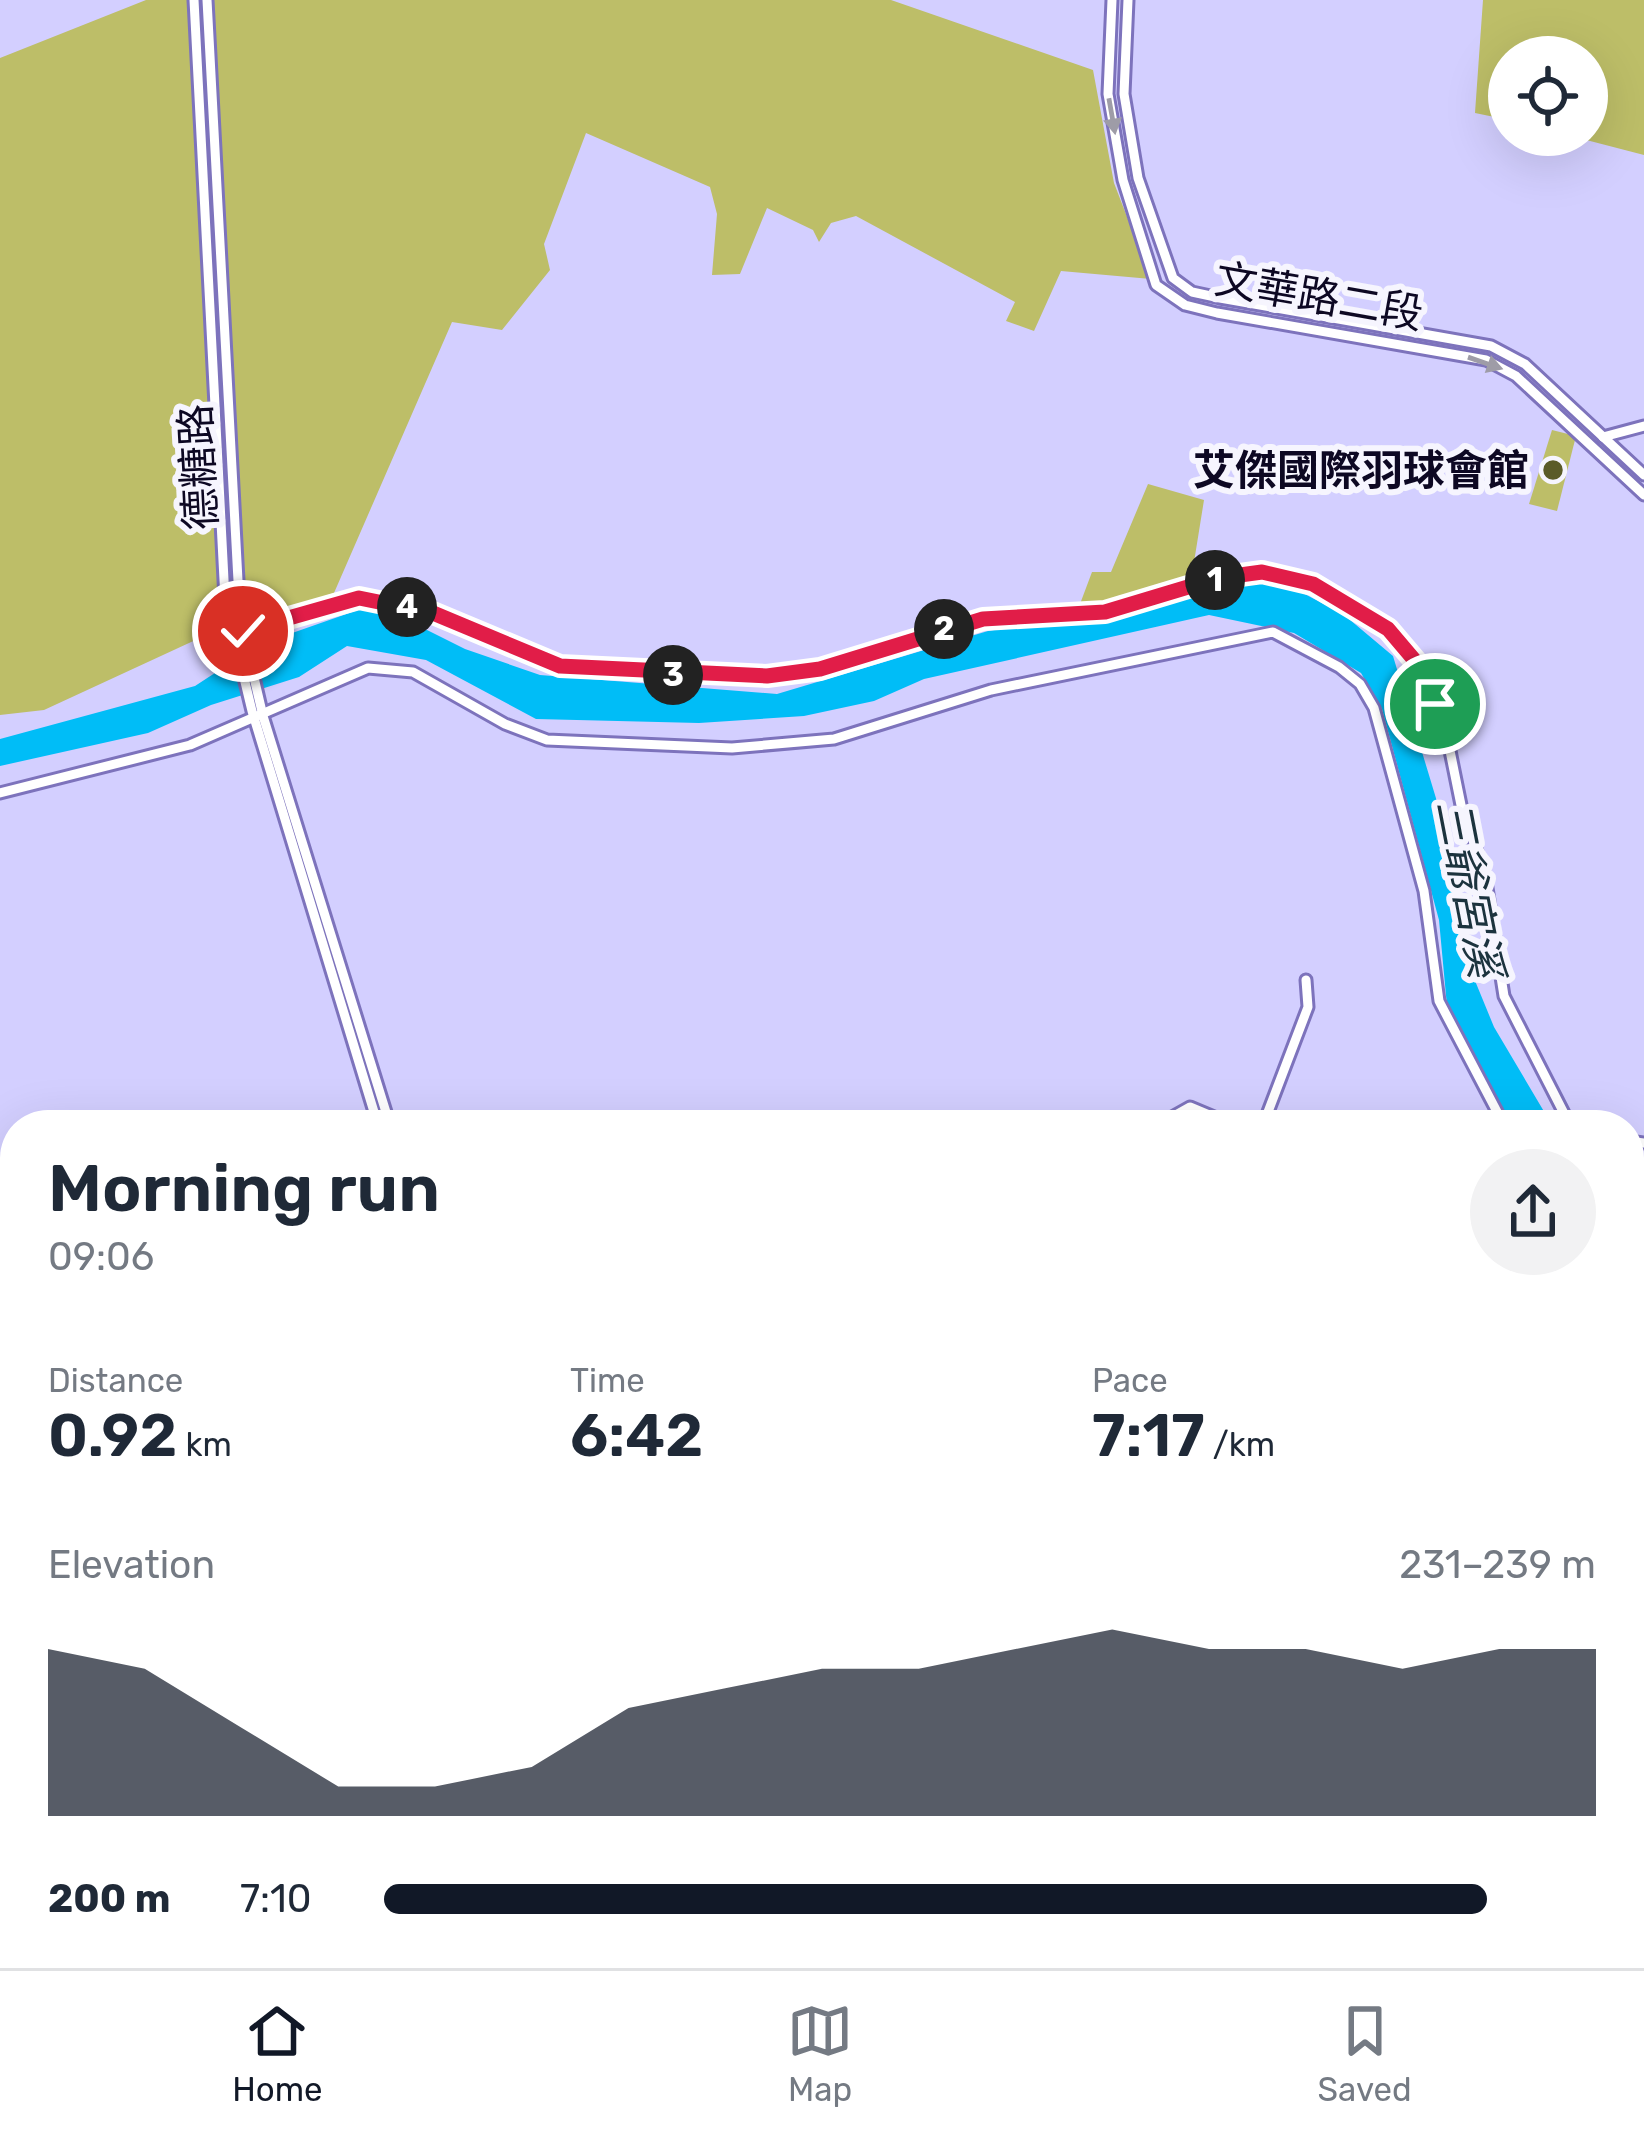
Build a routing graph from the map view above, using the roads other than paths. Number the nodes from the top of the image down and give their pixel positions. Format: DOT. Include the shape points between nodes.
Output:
graph roads {
  1 [pos="194,0"];
  2 [pos="207,0"];
  3 [pos="1112,0"];
  4 [pos="1128,0"];
  5 [pos="1644,426"];
  6 [pos="1603,437"];
  7 [pos="1592,447"];
  8 [pos="1644,475"];
  9 [pos="1644,495"];
  10 [pos="244,635"];
  11 [pos="233,642"];
  12 [pos="257,713"];
  13 [pos="0,793"];
  14 [pos="1306,980"];
  15 [pos="374,1110"];
  16 [pos="385,1110"];
  17 [pos="1269,1110"];
  18 [pos="1496,1110"];
  19 [pos="1562,1110"];
  1 -- 11 [label="street, 德糖路"];
  2 -- 10 [label="street, 德糖路"];
  3 -- 7 [label="street, 文華路二段, one-way" via="1108,94 1123,181 1156,285 1185,305 1217,313 1486,360 1516,376"];
  4 -- 6 [label="street, 文華路二段" via="1124,94 1138,178 1173,278 1220,298 1491,346 1525,364"];
  5 -- 6 [label="street"];
  6 -- 7 [label="street"];
  6 -- 8 [label="street, 文華路二段"];
  7 -- 9 [label="street, 文華路二段"];
  10 -- 11 [label="street"];
  10 -- 12 [label="street, 德糖路"];
  10 -- 19 [label="street" via="359,598 433,613 560,666 767,676 820,669 983,619 1105,612 1240,573 1313,584 1388,629 1422,672 1485,874 1504,996"];
  11 -- 12 [label="street, 德糖路"];
  12 -- 13 [label="street" via="190,745"];
  12 -- 15 [label="street, 德糖路"];
  12 -- 16 [label="street, 德糖路"];
  12 -- 18 [label="street" via="340,677 390,667 547,740 789,746 1021,683 1273,632 1339,667 1370,700 1424,891 1439,1000"];
  14 -- 17 [label="street" via="1308,1007"];
}
